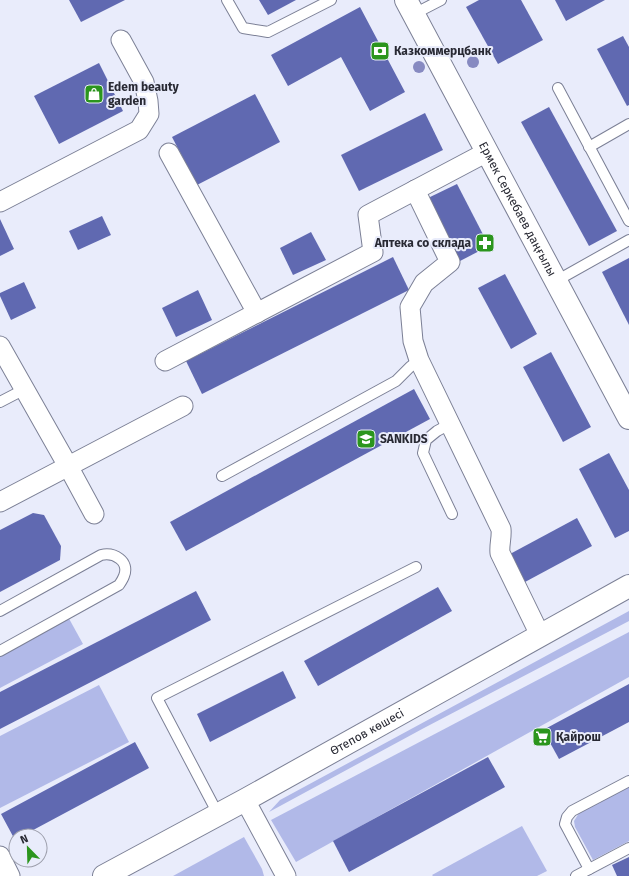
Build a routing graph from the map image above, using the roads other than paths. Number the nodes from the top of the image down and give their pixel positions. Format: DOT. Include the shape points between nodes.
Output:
graph roads {
  1 [pos="228,0"];
  2 [pos="331,0"];
  3 [pos="441,0"];
  4 [pos="410,7"];
  5 [pos="121,40"];
  6 [pos="558,88"];
  7 [pos="629,124"];
  8 [pos="590,147"];
  9 [pos="487,152"];
  10 [pos="169,153"];
  11 [pos="415,190"];
  12 [pos="0,202"];
  13 [pos="629,221"];
  14 [pos="629,240"];
  15 [pos="556,281"];
  16 [pos="257,313"];
  17 [pos="0,346"];
  18 [pos="419,360"];
  19 [pos="165,361"];
  20 [pos="25,389"];
  21 [pos="0,402"];
  22 [pos="183,406"];
  23 [pos="628,415"];
  24 [pos="450,424"];
  25 [pos="68,466"];
  26 [pos="222,476"];
  27 [pos="0,502"];
  28 [pos="94,514"];
  29 [pos="452,514"];
  30 [pos="416,566"];
  31 [pos="629,586"];
  32 [pos="0,611"];
  33 [pos="540,636"];
  34 [pos="0,651"];
  35 [pos="629,781"];
  36 [pos="245,800"];
  37 [pos="218,814"];
  38 [pos="629,848"];
  39 [pos="0,856"];
  40 [pos="589,869"];
  41 [pos="10,876"];
  42 [pos="104,876"];
  43 [pos="286,876"];
  44 [pos="576,876"];
  1 -- 2 [label="lane" via="243,28 268,32"];
  3 -- 4 [label="lane"];
  4 -- 9 [label="street, Ермек Серкебаев даңғылы"];
  5 -- 12 [label="street" via="144,82 148,101 149,114 139,130"];
  6 -- 8 [label="lane"];
  7 -- 8 [label="lane"];
  8 -- 13 [label="lane"];
  9 -- 11 [label="street"];
  9 -- 15 [label="street, Ермек Серкебаев даңғылы"];
  10 -- 16 [label="street"];
  11 -- 16 [label="street" via="368,215 373,252"];
  11 -- 18 [label="street" via="450,262 424,283 410,307 413,341"];
  14 -- 15 [label="lane"];
  15 -- 23 [label="street, Ермек Серкебаев даңғылы"];
  16 -- 19 [label="street"];
  17 -- 20 [label="street"];
  18 -- 24 [label="street"];
  18 -- 26 [label="lane" via="396,382"];
  20 -- 21 [label="lane"];
  20 -- 25 [label="street"];
  22 -- 25 [label="street"];
  24 -- 29 [label="lane" via="426,440 423,453"];
  24 -- 33 [label="street" via="501,529 500,553"];
  25 -- 27 [label="street"];
  25 -- 28 [label="street"];
  30 -- 37 [label="lane" via="157,698"];
  31 -- 33 [label="street, Өтепов көшесі"];
  32 -- 34 [label="lane" via="101,555 116,556 124,564 124,577 119,584"];
  33 -- 36 [label="street, Өтепов көшесі"];
  35 -- 40 [label="lane" via="572,811 567,817 565,824"];
  36 -- 37 [label="street, Өтепов көшесі"];
  36 -- 43 [label="street"];
  37 -- 42 [label="street, Өтепов көшесі"];
  38 -- 40 [label="lane"];
  39 -- 41 [label="street"];
  40 -- 44 [label="lane"];
}
